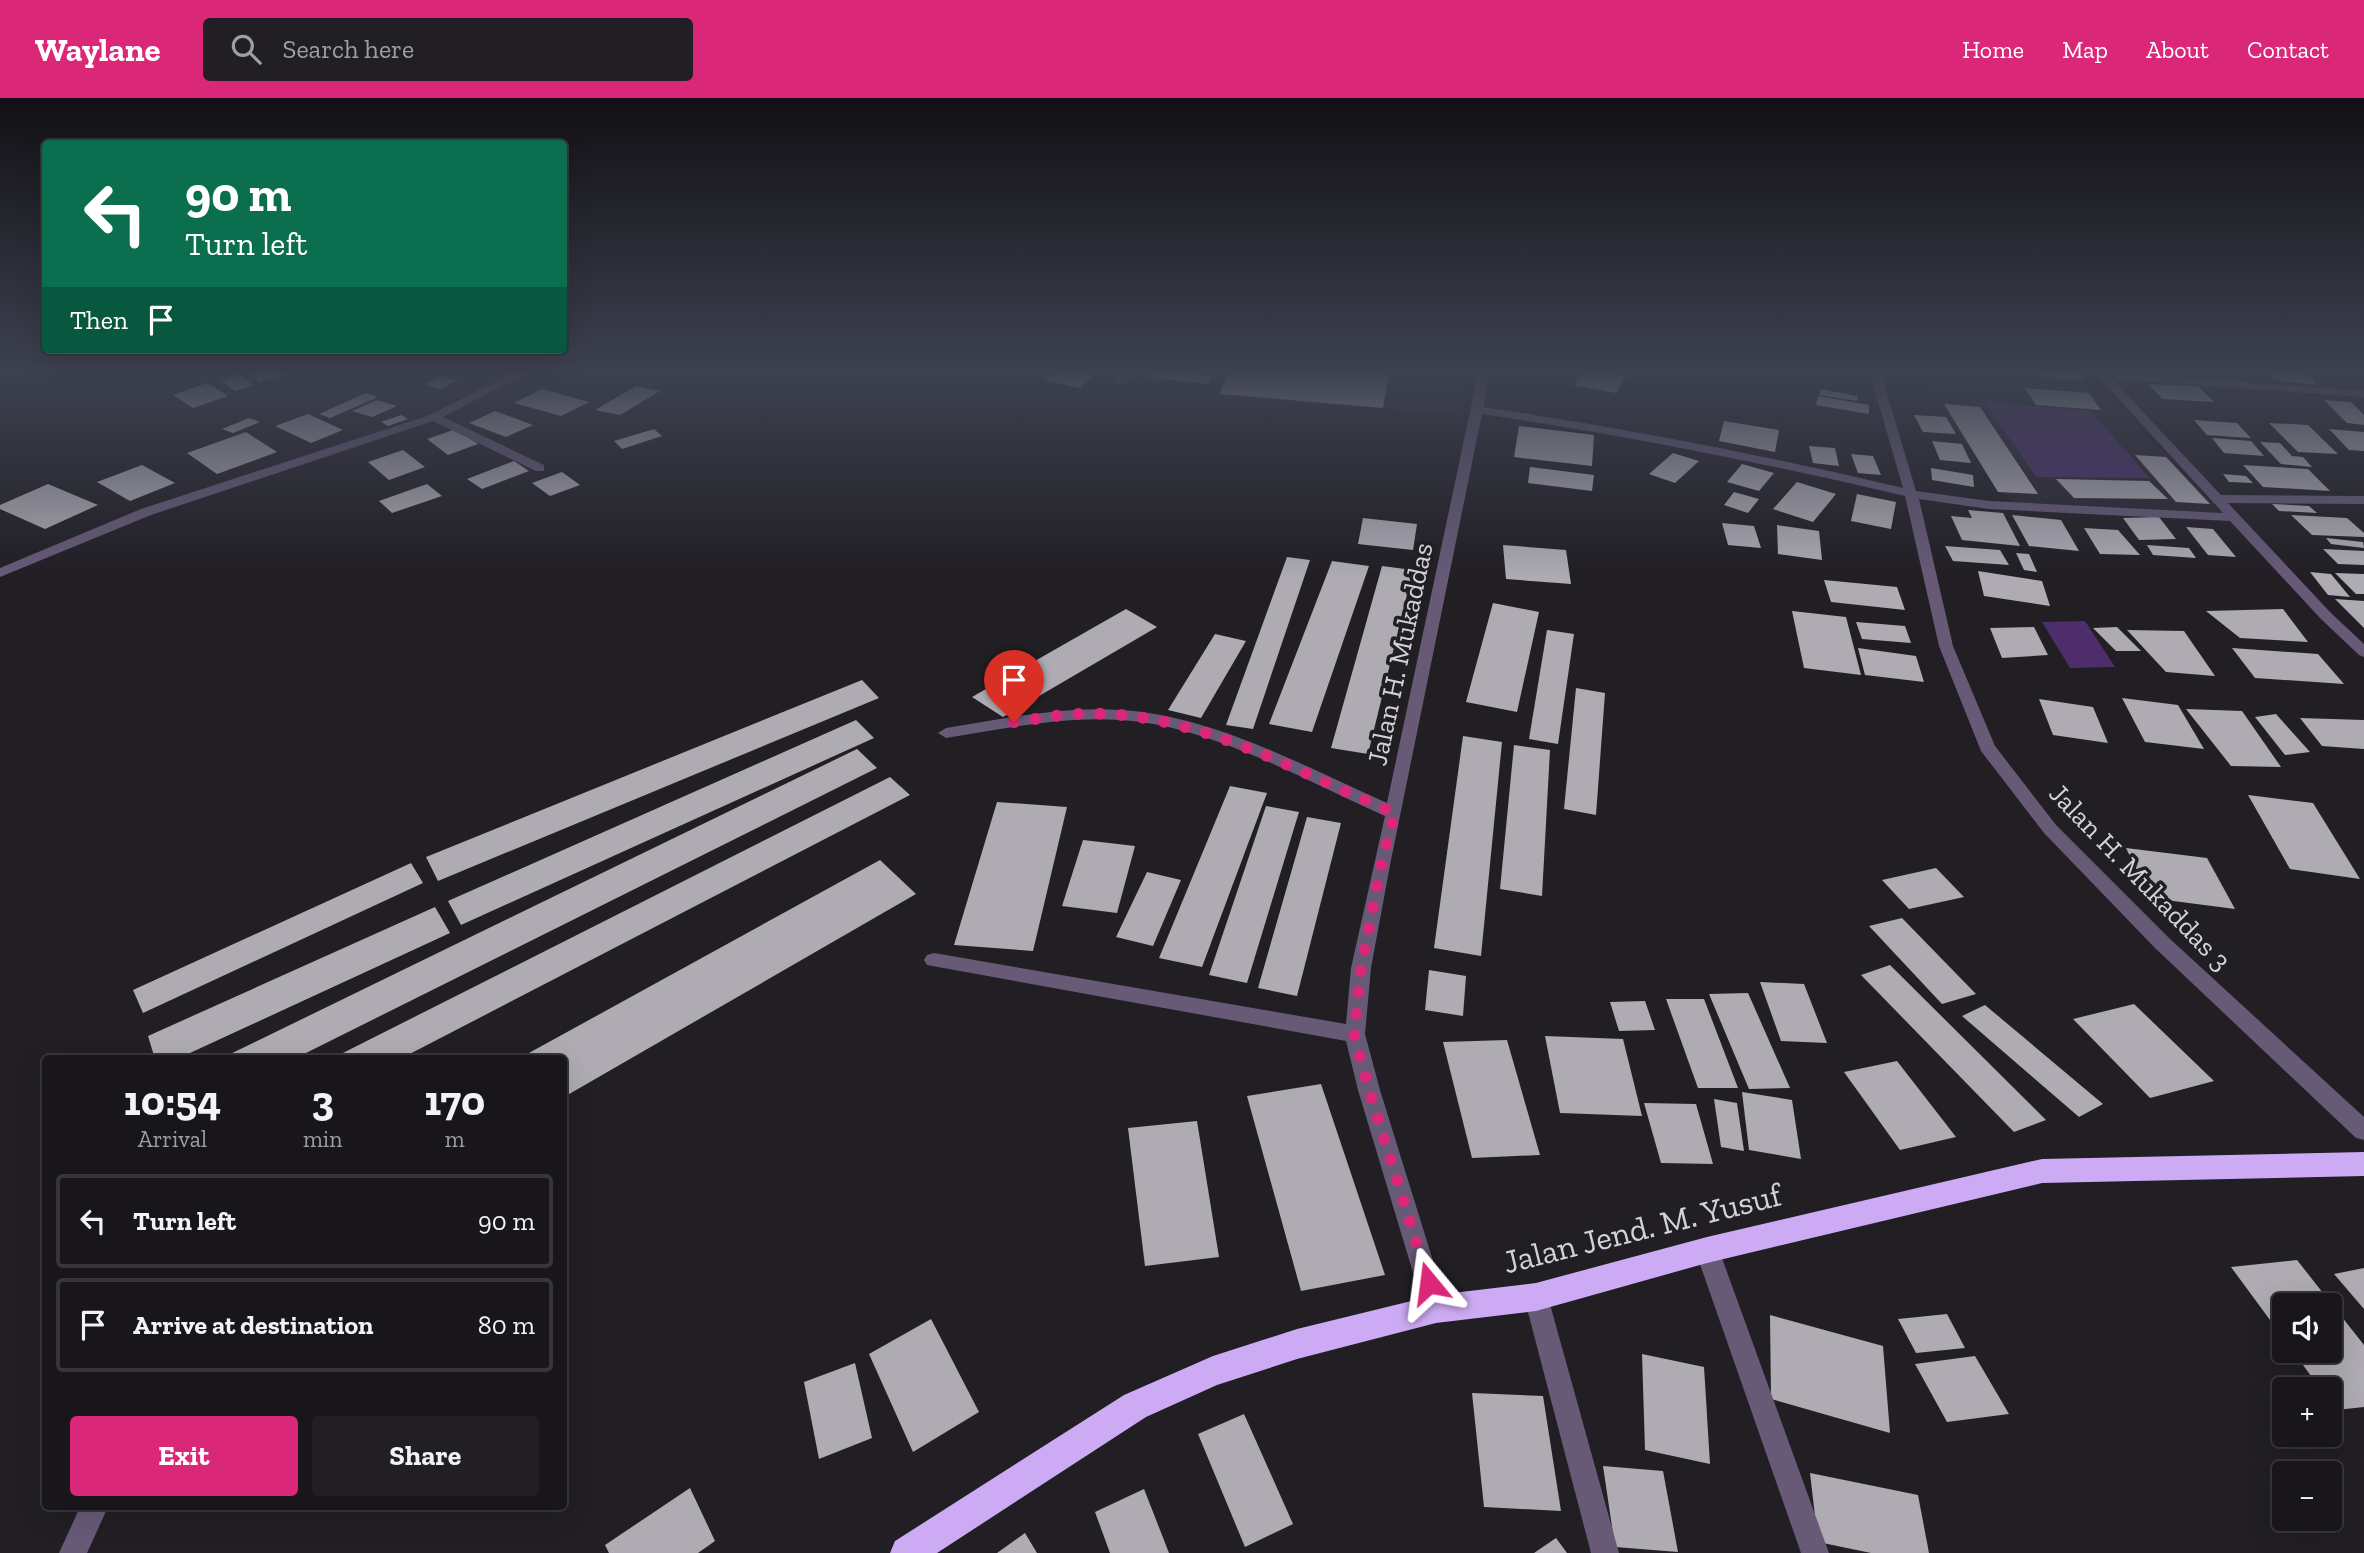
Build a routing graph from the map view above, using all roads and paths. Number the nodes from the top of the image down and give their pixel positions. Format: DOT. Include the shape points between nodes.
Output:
graph roads {
  1 [pos="359,442"];
  2 [pos="486,442"];
  3 [pos="1471,442"];
  4 [pos="1674,442"];
  5 [pos="1895,442"];
  6 [pos="2164,442"];
  7 [pos="540,468"];
  8 [pos="1911,494"];
  9 [pos="2218,499"];
  10 [pos="2364,500"];
  11 [pos="2233,517"];
  12 [pos="0,573"];
  13 [pos="2358,641"];
  14 [pos="2364,652"];
  15 [pos="946,733"];
  16 [pos="1395,813"];
  17 [pos="934,960"];
  18 [pos="1354,1034"];
  19 [pos="2364,1131"];
  20 [pos="2364,1164"];
  21 [pos="1707,1250"];
  22 [pos="1536,1297"];
  23 [pos="1436,1309"];
  24 [pos="93,1510"];
  25 [pos="73,1553"];
  26 [pos="906,1553"];
  27 [pos="1605,1553"];
  28 [pos="1815,1553"];
  1 -- 12 [label="street" via="135,516"];
  2 -- 7 [label="street"];
  3 -- 16 [label="street, Jalan H. Mukaddas"];
  4 -- 8 [label="street"];
  5 -- 8 [label="street, Jalan H. Mukaddas 3"];
  6 -- 9 [label="street"];
  8 -- 11 [label="street" via="2049,510"];
  8 -- 19 [label="street, Jalan H. Mukaddas 3" via="1946,646 1987,747 2050,829 2162,943"];
  9 -- 10 [label="street"];
  9 -- 11 [label="street"];
  11 -- 13 [label="street"];
  13 -- 14 [label="street"];
  15 -- 16 [label="street" via="1084,713 1163,722 1267,755"];
  16 -- 18 [label="street, Jalan H. Mukaddas" via="1361,968"];
  17 -- 18 [label="street"];
  18 -- 23 [label="street, Jalan H. Mukaddas"];
  20 -- 21 [label="highway, Jalan Jend. M. Yusuf" via="2042,1171"];
  21 -- 22 [label="highway, Jalan Jend. M. Yusuf"];
  21 -- 28 [label="street"];
  22 -- 23 [label="highway, Jalan Jend. M. Yusuf"];
  22 -- 27 [label="street"];
  23 -- 26 [label="highway, Jalan Jend. M. Yusuf" via="1237,1363 1135,1406"];
  24 -- 25 [label="street"];
}
